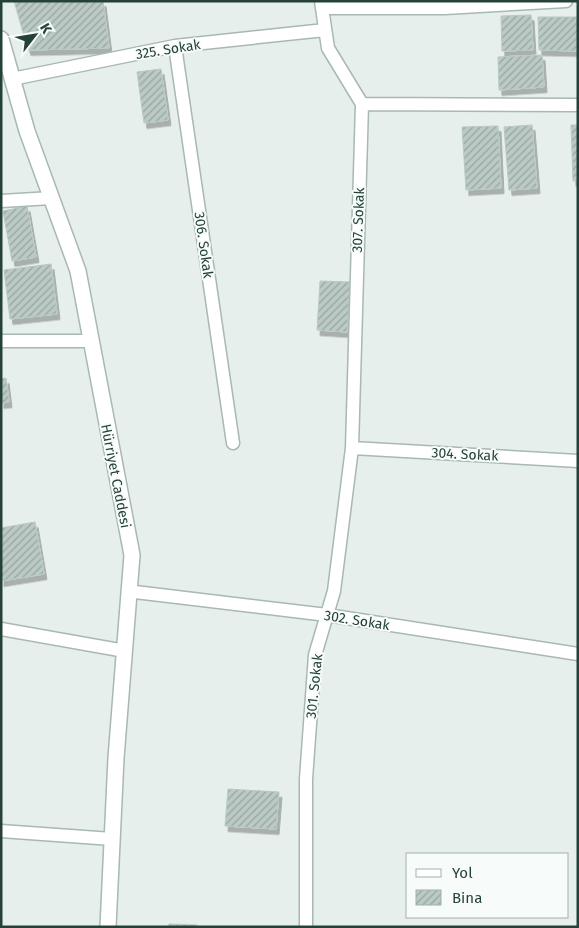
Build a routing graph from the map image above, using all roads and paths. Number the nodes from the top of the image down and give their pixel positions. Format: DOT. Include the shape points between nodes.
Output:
graph roads {
  1 [pos="566,1"];
  2 [pos="321,4"];
  3 [pos="325,30"];
  4 [pos="175,46"];
  5 [pos="3,49"];
  6 [pos="12,79"];
  7 [pos="362,104"];
  8 [pos="578,105"];
  9 [pos="52,198"];
  10 [pos="1,202"];
  11 [pos="1,341"];
  12 [pos="92,341"];
  13 [pos="233,443"];
  14 [pos="352,448"];
  15 [pos="578,461"];
  16 [pos="135,592"];
  17 [pos="327,615"];
  18 [pos="1,629"];
  19 [pos="125,651"];
  20 [pos="578,654"];
  21 [pos="1,831"];
  22 [pos="112,839"];
  23 [pos="108,927"];
  24 [pos="306,927"];
  1 -- 2 [label="street" via="445,8"];
  2 -- 3 [label="street"];
  3 -- 4 [label="street, 325. Sokak"];
  3 -- 7 [label="street" via="328,48"];
  4 -- 6 [label="street, 325. Sokak"];
  4 -- 13 [label="street, 306. Sokak"];
  5 -- 6 [label="street, Hürriyet Caddesi"];
  6 -- 9 [label="street, Hürriyet Caddesi"];
  7 -- 8 [label="street"];
  7 -- 14 [label="street, 307. Sokak"];
  9 -- 10 [label="street"];
  9 -- 12 [label="street, Hürriyet Caddesi" via="78,271"];
  11 -- 12 [label="street"];
  12 -- 19 [label="street, Hürriyet Caddesi" via="132,555"];
  14 -- 15 [label="street, 304. Sokak"];
  14 -- 17 [label="street, 301. Sokak" via="334,591"];
  16 -- 17 [label="street, 302. Sokak"];
  17 -- 20 [label="street, 302. Sokak"];
  17 -- 24 [label="street, 301. Sokak" via="315,654 306,779"];
  18 -- 19 [label="street"];
  19 -- 22 [label="street, Hürriyet Caddesi"];
  21 -- 22 [label="street"];
  22 -- 23 [label="street, Hürriyet Caddesi"];
}
